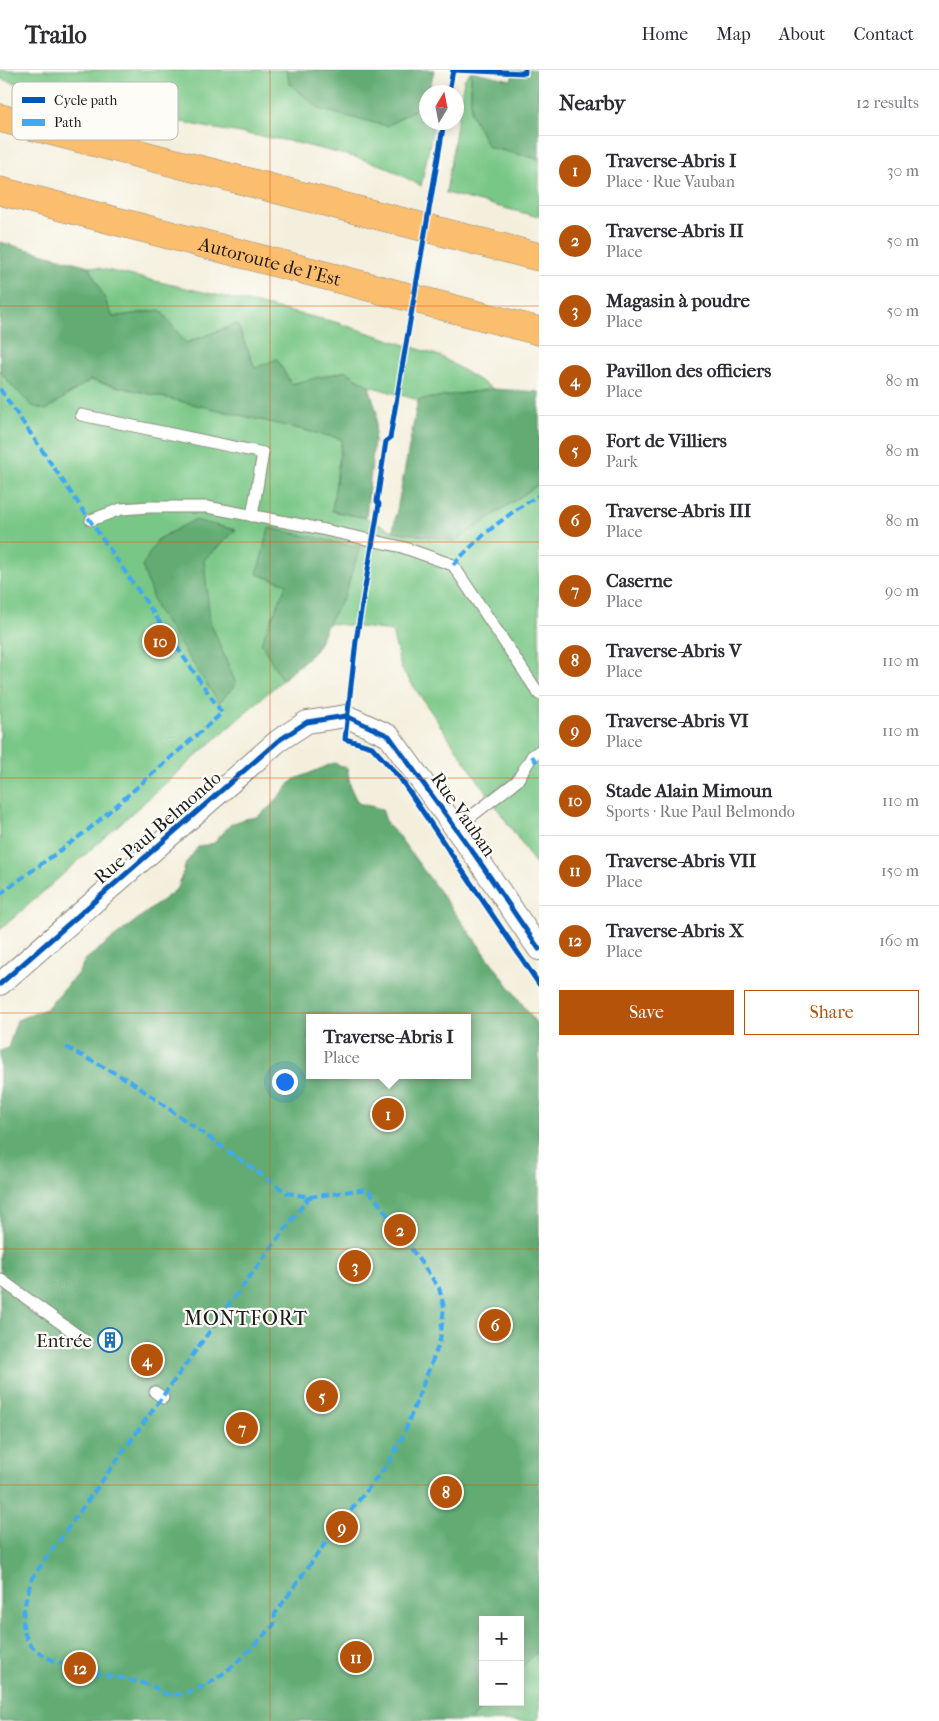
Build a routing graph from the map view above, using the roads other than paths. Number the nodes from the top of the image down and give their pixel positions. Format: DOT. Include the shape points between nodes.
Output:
graph roads {
  1 [pos="85,140"];
  2 [pos="0,191"];
  3 [pos="539,257"];
  4 [pos="539,331"];
  5 [pos="81,415"];
  6 [pos="252,516"];
  7 [pos="91,520"];
  8 [pos="539,694"];
  9 [pos="346,716"];
  10 [pos="539,751"];
  11 [pos="456,828"];
  12 [pos="539,949"];
  13 [pos="2,978"];
  14 [pos="0,1278"];
  15 [pos="84,1340"];
  1 -- 3 [label="highway"];
  2 -- 4 [label="highway, Autoroute de l’Est"];
  5 -- 6 [label="lane" via="263,453"];
  6 -- 7 [label="lane" via="207,508 150,507 121,509"];
  6 -- 8 [label="lane" via="402,547 453,565"];
  9 -- 11 [label="street, Rue Vauban" via="389,736"];
  9 -- 13 [label="street, Rue Paul Belmondo" via="307,722 278,741"];
  10 -- 11 [label="lane" via="532,756 517,781"];
  11 -- 12 [label="street, Rue Vauban"];
  14 -- 15 [label="lane"];
}
